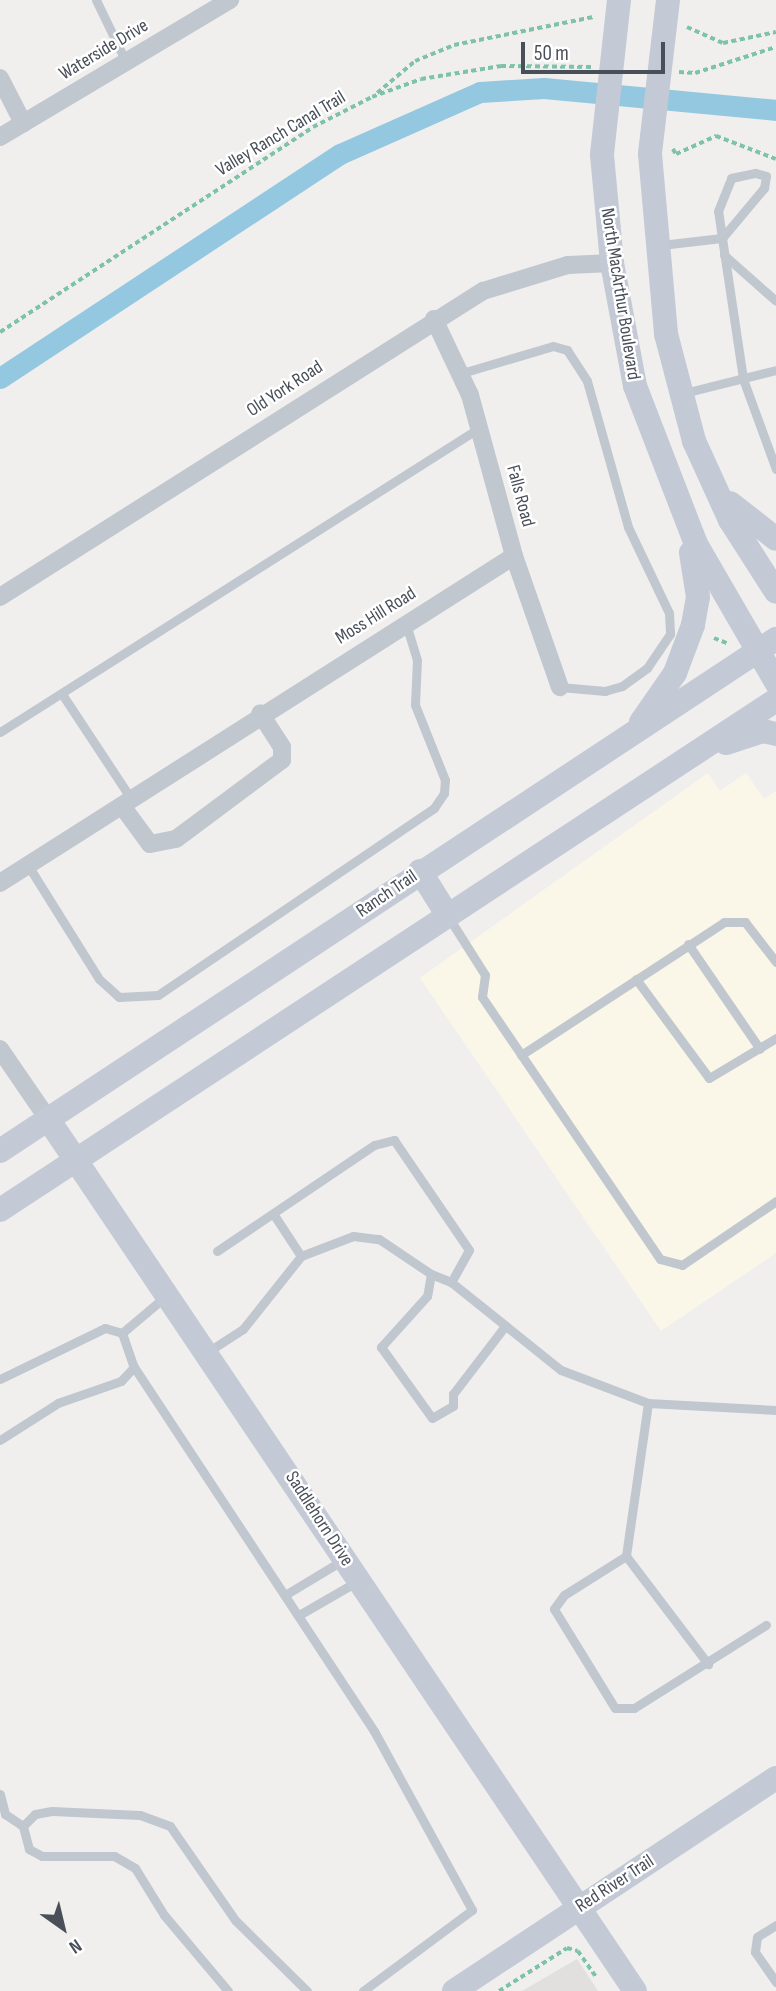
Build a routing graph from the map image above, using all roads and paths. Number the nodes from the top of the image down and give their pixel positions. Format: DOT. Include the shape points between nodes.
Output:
graph roads {
  1 [pos="96,0"];
  2 [pos="230,0"];
  3 [pos="668,0"];
  4 [pos="609,13"];
  5 [pos="691,27"];
  6 [pos="776,32"];
  7 [pos="776,47"];
  8 [pos="126,62"];
  9 [pos="601,68"];
  10 [pos="668,72"];
  11 [pos="0,78"];
  12 [pos="372,97"];
  13 [pos="23,124"];
  14 [pos="0,137"];
  15 [pos="660,149"];
  16 [pos="776,159"];
  17 [pos="722,238"];
  18 [pos="655,245"];
  19 [pos="724,255"];
  20 [pos="612,263"];
  21 [pos="776,301"];
  22 [pos="434,319"];
  23 [pos="0,332"];
  24 [pos="776,370"];
  25 [pos="462,373"];
  26 [pos="743,379"];
  27 [pos="679,394"];
  28 [pos="479,428"];
  29 [pos="776,469"];
  30 [pos="715,488"];
  31 [pos="677,502"];
  32 [pos="776,539"];
  33 [pos="514,556"];
  34 [pos="776,593"];
  35 [pos="0,597"];
  36 [pos="405,623"];
  37 [pos="714,638"];
  38 [pos="729,644"];
  39 [pos="766,646"];
  40 [pos="776,682"];
  41 [pos="560,687"];
  42 [pos="62,694"];
  43 [pos="776,700"];
  44 [pos="260,713"];
  45 [pos="0,732"];
  46 [pos="633,733"];
  47 [pos="776,734"];
  48 [pos="696,753"];
  49 [pos="127,803"];
  50 [pos="29,867"];
  51 [pos="420,871"];
  52 [pos="0,883"];
  53 [pos="448,916"];
  54 [pos="688,944"];
  55 [pos="776,962"];
  56 [pos="636,979"];
  57 [pos="776,1038"];
  58 [pos="0,1049"];
  59 [pos="760,1049"];
  60 [pos="521,1055"];
  61 [pos="48,1119"];
  62 [pos="0,1151"];
  63 [pos="76,1160"];
  64 [pos="776,1201"];
  65 [pos="0,1210"];
  66 [pos="274,1215"];
  67 [pos="217,1251"];
  68 [pos="302,1256"];
  69 [pos="431,1274"];
  70 [pos="451,1282"];
  71 [pos="169,1294"];
  72 [pos="505,1326"];
  73 [pos="122,1333"];
  74 [pos="209,1351"];
  75 [pos="134,1367"];
  76 [pos="0,1379"];
  77 [pos="648,1403"];
  78 [pos="776,1410"];
  79 [pos="0,1440"];
  80 [pos="626,1556"];
  81 [pos="345,1559"];
  82 [pos="359,1580"];
  83 [pos="285,1595"];
  84 [pos="299,1615"];
  85 [pos="766,1625"];
  86 [pos="708,1664"];
  87 [pos="776,1778"];
  88 [pos="0,1794"];
  89 [pos="23,1826"];
  90 [pos="580,1906"];
  91 [pos="776,1925"];
  92 [pos="776,1982"];
  93 [pos="228,1991"];
  94 [pos="307,1991"];
  95 [pos="363,1991"];
  96 [pos="454,1991"];
  97 [pos="499,1991"];
  98 [pos="606,1991"];
  99 [pos="635,1991"];
  1 -- 8 [label="lane"];
  2 -- 8 [label="street, Waterside Drive"];
  3 -- 15 [label="main road, North MacArthur Boulevard" via="661,32"];
  4 -- 12 [label="path" via="454,45 415,61"];
  4 -- 20 [label="main road, North MacArthur Boulevard" via="602,155"];
  5 -- 6 [label="path" via="723,43"];
  7 -- 10 [label="path" via="695,73"];
  8 -- 13 [label="street, Waterside Drive"];
  9 -- 12 [label="path, Valley Ranch Canal Trail" via="501,66 421,79"];
  11 -- 13 [label="street"];
  12 -- 23 [label="path, Valley Ranch Canal Trail" via="313,127"];
  13 -- 14 [label="street, Waterside Drive"];
  15 -- 16 [label="path" via="676,154 716,136"];
  15 -- 18 [label="main road, North MacArthur Boulevard"];
  17 -- 17 [label="lane" via="718,211 731,178 766,176 765,188"];
  17 -- 18 [label="lane"];
  17 -- 19 [label="lane"];
  18 -- 27 [label="main road, North MacArthur Boulevard"];
  19 -- 21 [label="lane"];
  19 -- 26 [label="lane"];
  20 -- 22 [label="street, Old York Road" via="515,278"];
  20 -- 31 [label="main road, North MacArthur Boulevard" via="635,386"];
  22 -- 25 [label="street, Falls Road"];
  22 -- 35 [label="street, Old York Road"];
  24 -- 26 [label="lane"];
  25 -- 28 [label="street, Falls Road"];
  25 -- 41 [label="lane" via="553,346 567,350 587,381 628,527 669,613 670,635 647,668 622,686 604,691"];
  26 -- 27 [label="lane"];
  26 -- 29 [label="lane"];
  27 -- 30 [label="main road, North MacArthur Boulevard"];
  28 -- 33 [label="street, Falls Road"];
  28 -- 42 [label="lane"];
  30 -- 32 [label="main road"];
  30 -- 34 [label="main road, North MacArthur Boulevard"];
  31 -- 39 [label="main road, North MacArthur Boulevard"];
  31 -- 46 [label="main road" via="695,569 694,625 675,673"];
  33 -- 36 [label="street, Moss Hill Road"];
  33 -- 41 [label="street, Falls Road"];
  36 -- 44 [label="street, Moss Hill Road"];
  36 -- 50 [label="lane" via="417,660 415,705 445,780 444,793 434,808 158,995 119,997 99,979"];
  37 -- 38 [label="path"];
  39 -- 40 [label="main road, North MacArthur Boulevard"];
  39 -- 46 [label="main road, Ranch Trail"];
  42 -- 45 [label="lane"];
  42 -- 49 [label="lane"];
  43 -- 48 [label="main road"];
  44 -- 49 [label="street, Moss Hill Road"];
  44 -- 49 [label="street" via="282,747 282,760 177,839 150,844"];
  46 -- 51 [label="main road, Ranch Trail"];
  47 -- 48 [label="main road" via="763,731"];
  48 -- 53 [label="main road"];
  49 -- 50 [label="street, Moss Hill Road"];
  50 -- 52 [label="street, Moss Hill Road"];
  51 -- 53 [label="main road"];
  51 -- 61 [label="main road, Ranch Trail"];
  53 -- 60 [label="lane" via="485,975 482,997"];
  53 -- 63 [label="main road"];
  54 -- 55 [label="lane" via="734,920 754,930"];
  54 -- 56 [label="lane"];
  54 -- 59 [label="lane"];
  56 -- 59 [label="lane" via="709,1078"];
  56 -- 60 [label="lane"];
  57 -- 59 [label="lane"];
  58 -- 61 [label="street, Saddlehorn Drive"];
  60 -- 64 [label="lane" via="660,1259 682,1265"];
  61 -- 62 [label="main road, Ranch Trail"];
  61 -- 63 [label="main road, Saddlehorn Drive"];
  63 -- 65 [label="main road"];
  63 -- 71 [label="main road, Saddlehorn Drive"];
  66 -- 67 [label="lane"];
  66 -- 68 [label="lane"];
  66 -- 70 [label="lane" via="374,1145 394,1140 469,1250"];
  68 -- 69 [label="lane" via="323,1243 379,1239"];
  68 -- 74 [label="lane" via="243,1329"];
  69 -- 70 [label="lane"];
  69 -- 72 [label="lane" via="427,1296 380,1347 432,1418 453,1406 453,1394"];
  70 -- 72 [label="lane"];
  71 -- 73 [label="lane"];
  71 -- 74 [label="main road, Saddlehorn Drive"];
  72 -- 77 [label="lane" via="561,1370"];
  73 -- 75 [label="lane"];
  73 -- 76 [label="lane" via="88,1333"];
  74 -- 81 [label="main road, Saddlehorn Drive"];
  75 -- 79 [label="lane" via="121,1381 58,1403"];
  75 -- 83 [label="lane"];
  77 -- 78 [label="lane"];
  77 -- 80 [label="lane"];
  80 -- 86 [label="lane"];
  80 -- 86 [label="lane" via="564,1595 554,1609 615,1708 634,1709"];
  81 -- 82 [label="main road, Saddlehorn Drive"];
  81 -- 83 [label="lane"];
  82 -- 84 [label="lane"];
  82 -- 90 [label="main road, Saddlehorn Drive"];
  83 -- 84 [label="lane"];
  84 -- 95 [label="lane" via="374,1731 472,1910"];
  85 -- 86 [label="lane"];
  87 -- 90 [label="main road, Red River Trail"];
  88 -- 89 [label="lane" via="5,1814"];
  89 -- 93 [label="lane" via="29,1849 42,1856 114,1856 135,1868 164,1916"];
  89 -- 94 [label="lane" via="35,1814 66,1811 140,1815 170,1826 235,1920"];
  90 -- 96 [label="main road, Red River Trail"];
  90 -- 99 [label="main road, Saddlehorn Drive"];
  91 -- 92 [label="lane" via="757,1937 755,1952"];
  97 -- 98 [label="path" via="567,1948 578,1951"];
}
